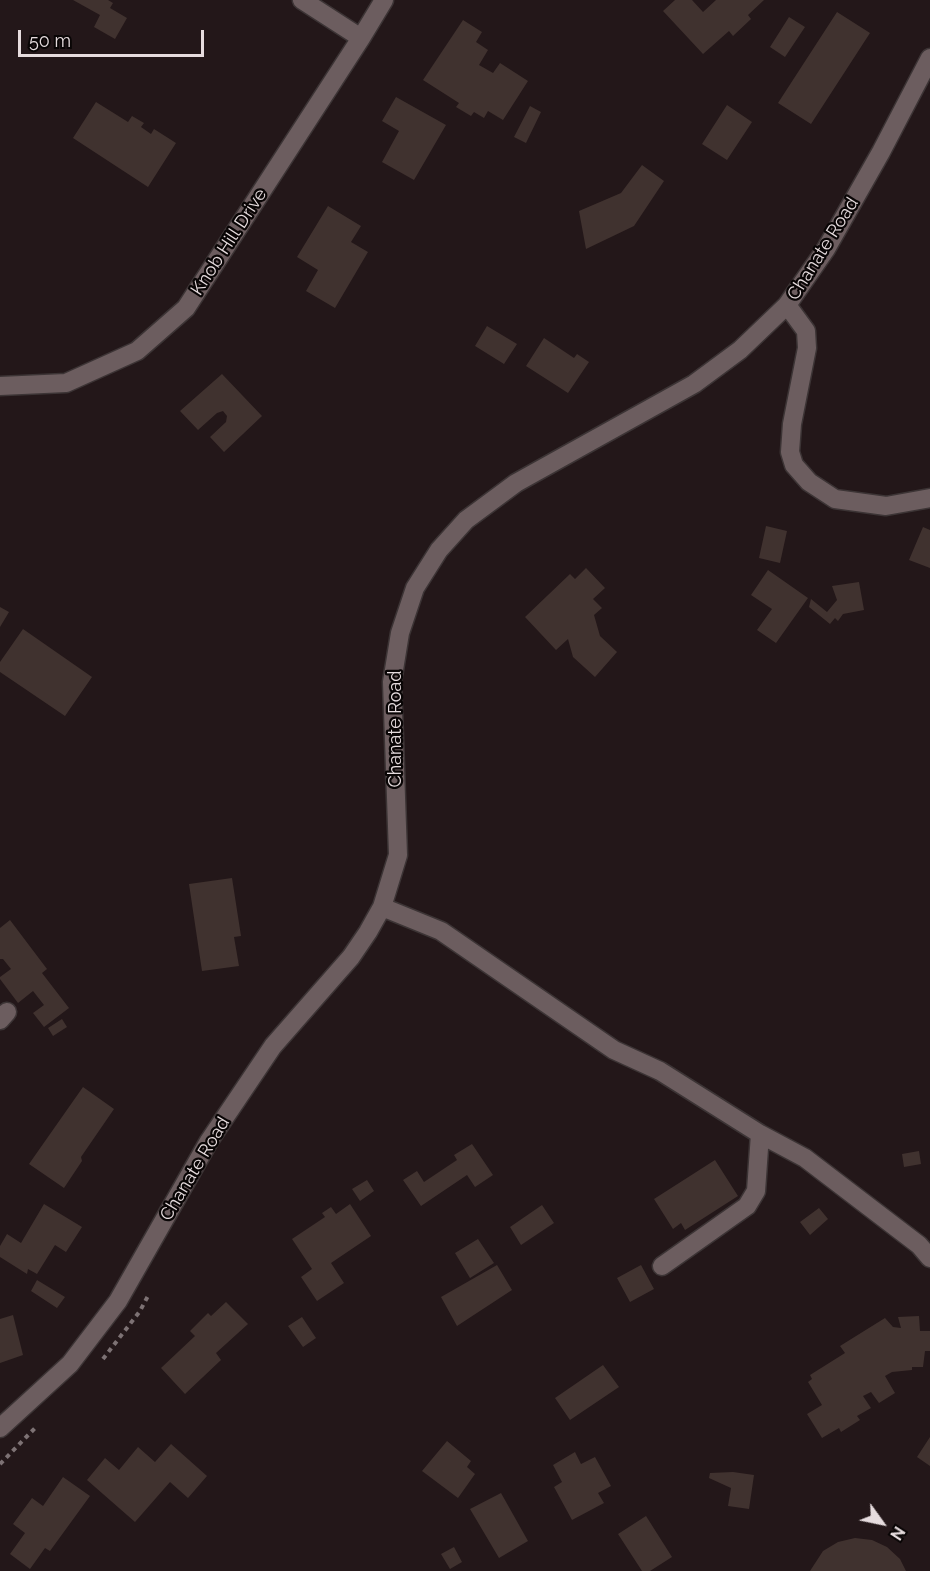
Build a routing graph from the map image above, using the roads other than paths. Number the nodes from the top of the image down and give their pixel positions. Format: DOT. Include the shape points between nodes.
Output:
graph roads {
  1 [pos="302,0"];
  2 [pos="384,0"];
  3 [pos="361,38"];
  4 [pos="930,58"];
  5 [pos="787,304"];
  6 [pos="0,386"];
  7 [pos="930,498"];
  8 [pos="382,907"];
  9 [pos="760,1134"];
  10 [pos="930,1258"];
  11 [pos="662,1266"];
  12 [pos="0,1428"];
  1 -- 3 [label="street"];
  2 -- 3 [label="street, Knob Hill Drive"];
  3 -- 6 [label="street, Knob Hill Drive" via="186,308 136,351 66,383"];
  4 -- 5 [label="street, Chanate Road" via="826,249"];
  5 -- 7 [label="street" via="806,330 807,348 792,424 790,452 794,465 809,483 835,499 886,506"];
  5 -- 8 [label="street, Chanate Road" via="740,350 694,384 516,483 466,520 439,550 415,588 400,633 392,682 398,855"];
  8 -- 9 [label="street" via="441,931 614,1050 660,1071"];
  8 -- 12 [label="street, Chanate Road" via="351,957 273,1046 209,1141 118,1301 70,1364"];
  9 -- 10 [label="street" via="805,1158 919,1245"];
  9 -- 11 [label="street" via="756,1191 747,1206"];
}
